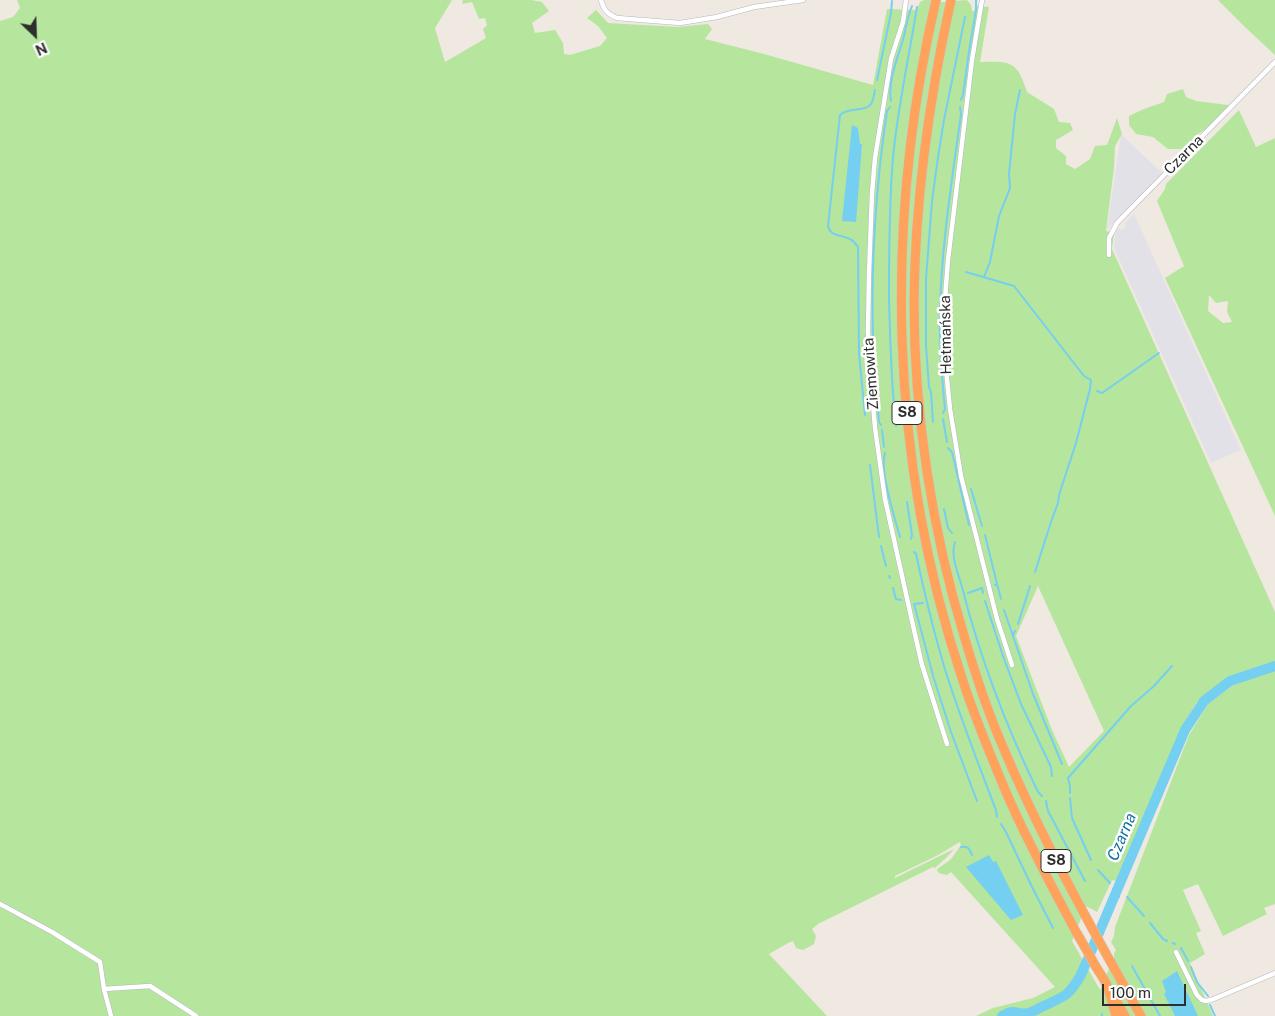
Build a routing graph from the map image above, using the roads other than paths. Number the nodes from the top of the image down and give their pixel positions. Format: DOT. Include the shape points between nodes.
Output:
graph roads {
  1 [pos="602,0"];
  2 [pos="803,0"];
  3 [pos="906,0"];
  4 [pos="982,0"];
  5 [pos="951,1"];
  6 [pos="936,2"];
  7 [pos="1275,62"];
  8 [pos="1109,255"];
  9 [pos="1012,665"];
  10 [pos="947,744"];
  11 [pos="0,904"];
  12 [pos="1176,952"];
  13 [pos="1275,972"];
  14 [pos="1105,982"];
  15 [pos="104,990"];
  16 [pos="111,1016"];
  17 [pos="196,1016"];
  18 [pos="1116,1016"];
  19 [pos="1125,1016"];
  20 [pos="1141,1016"];
  1 -- 2 [label="street" via="604,9 617,18 680,23 754,6"];
  3 -- 10 [label="street, Ziemowita" via="886,87 874,167 869,273 870,368 885,499 922,665"];
  4 -- 9 [label="street, Hetmańska" via="948,260 945,359 961,476"];
  5 -- 20 [label="highway, S8" via="936,72 921,173 914,300 924,443 939,540 958,615 999,739 1056,861"];
  6 -- 14 [label="highway, S8" via="911,138 901,261 901,328 916,494 945,622 992,757 1014,810"];
  7 -- 8 [label="street, Czarna" via="1117,223 1109,238"];
  11 -- 15 [label="street" via="100,962"];
  12 -- 13 [label="street" via="1197,995 1206,1001"];
  14 -- 18 [label="highway"];
  14 -- 19 [label="highway, S8"];
  15 -- 16 [label="street"];
  15 -- 17 [label="street" via="150,986"];
}
